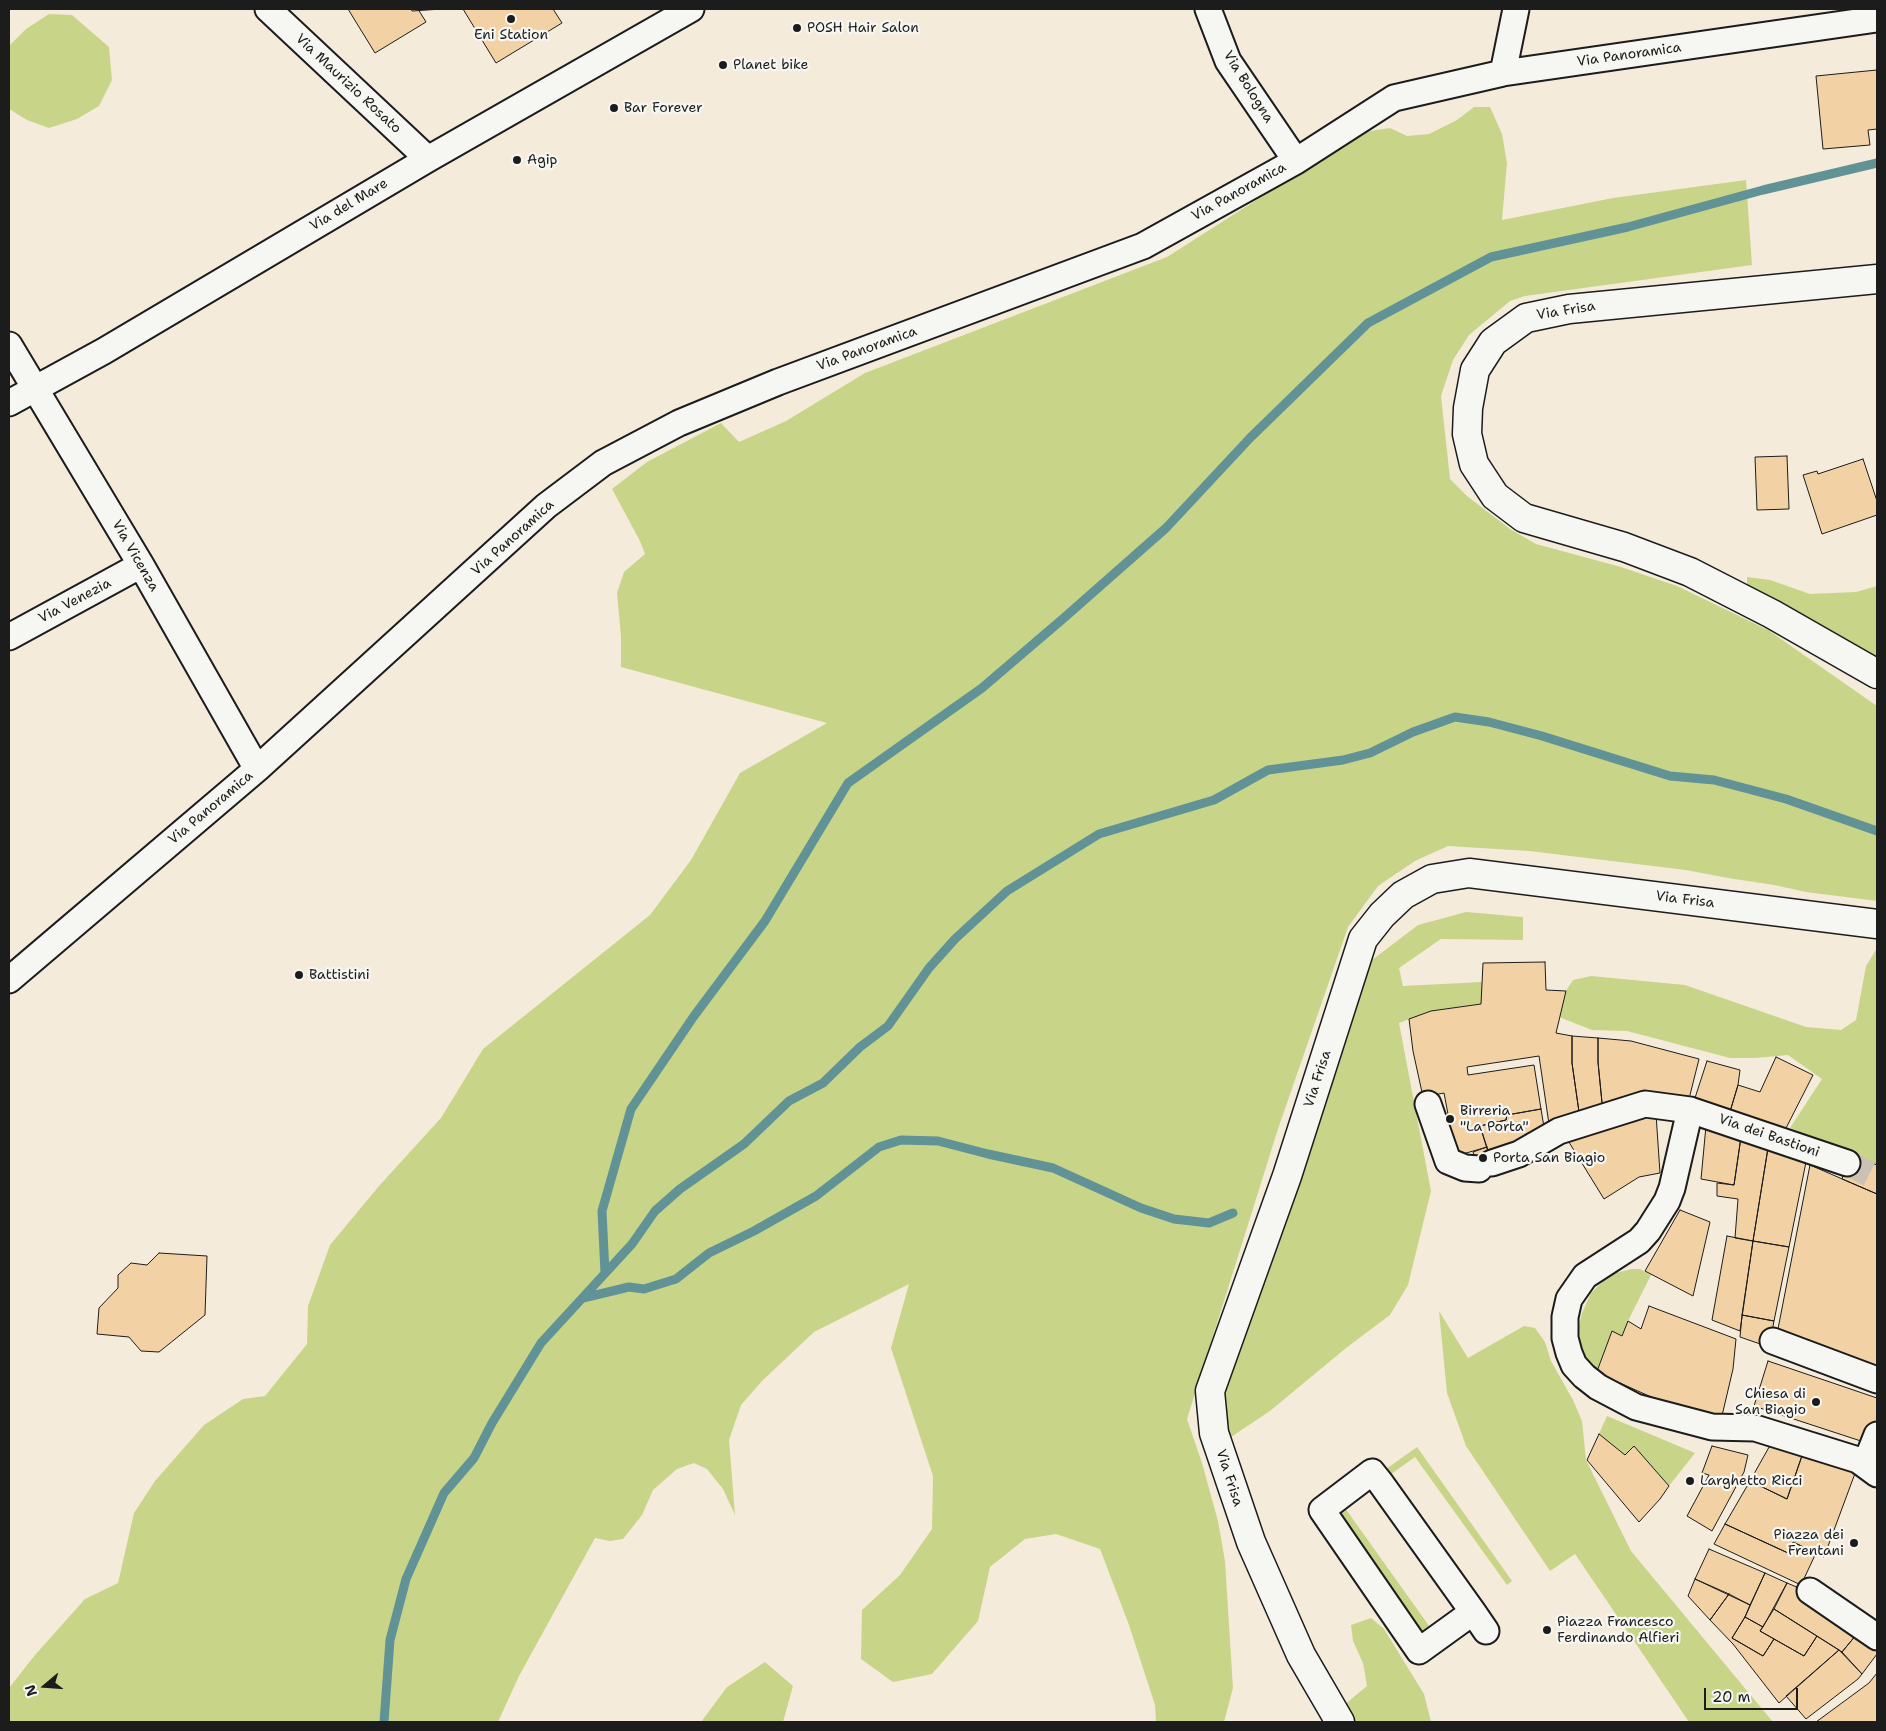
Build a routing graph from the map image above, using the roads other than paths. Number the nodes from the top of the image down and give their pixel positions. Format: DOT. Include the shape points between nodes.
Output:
graph roads {
  1 [pos="268,9"];
  2 [pos="691,9"];
  3 [pos="1208,9"];
  4 [pos="1516,9"];
  5 [pos="1877,20"];
  6 [pos="1503,73"];
  7 [pos="428,159"];
  8 [pos="1296,161"];
  9 [pos="1877,279"];
  10 [pos="9,345"];
  11 [pos="35,388"];
  12 [pos="9,403"];
  13 [pos="141,565"];
  14 [pos="9,637"];
  15 [pos="1877,674"];
  16 [pos="256,769"];
  17 [pos="1877,924"];
  18 [pos="9,980"];
  19 [pos="1428,1104"];
  20 [pos="1690,1110"];
  21 [pos="1847,1163"];
  22 [pos="1773,1341"];
  23 [pos="1877,1380"];
  24 [pos="1877,1435"];
  25 [pos="1867,1466"];
  26 [pos="1810,1591"];
  27 [pos="1480,1622"];
  28 [pos="1877,1637"];
  29 [pos="1340,1722"];
  1 -- 7 [label="street, Via Maurizio Rosato"];
  2 -- 7 [label="street, Via del Mare"];
  3 -- 8 [label="street, Via Bologna" via="1228,61"];
  4 -- 6 [label="street"];
  5 -- 6 [label="street, Via Panoramica"];
  6 -- 8 [label="street, Via Panoramica" via="1394,98"];
  7 -- 11 [label="street, Via del Mare"];
  8 -- 16 [label="street, Via Panoramica" via="1144,246 778,382 679,423 603,463 546,506"];
  9 -- 15 [label="street, Via Frisa" via="1569,309 1526,318 1493,342 1475,370 1467,434 1474,464 1495,496 1524,518 1624,547 1690,572"];
  10 -- 11 [label="street, Via Vicenza"];
  11 -- 12 [label="street, Via del Mare"];
  11 -- 13 [label="street, Via Vicenza"];
  13 -- 14 [label="street, Via Venezia"];
  13 -- 16 [label="street, Via Vicenza"];
  16 -- 18 [label="street, Via Panoramica"];
  17 -- 29 [label="street, Via Frisa" via="1469,873 1432,878 1403,895 1363,939 1287,1176 1210,1391 1214,1433 1251,1542 1301,1655"];
  19 -- 20 [label="street, Via dei Bastioni" via="1448,1161 1465,1168 1486,1166 1519,1154 1559,1131 1645,1104"];
  20 -- 21 [label="street, Via dei Bastioni"];
  20 -- 25 [label="street" via="1672,1188 1648,1231 1639,1241 1585,1276 1568,1299 1565,1338 1574,1365 1598,1387 1636,1406 1712,1428 1756,1428"];
  22 -- 23 [label="street"];
  24 -- 25 [label="street"];
  26 -- 28 [label="street"];
  27 -- 27 [label="street" via="1372,1472 1322,1510 1419,1651"];
}
